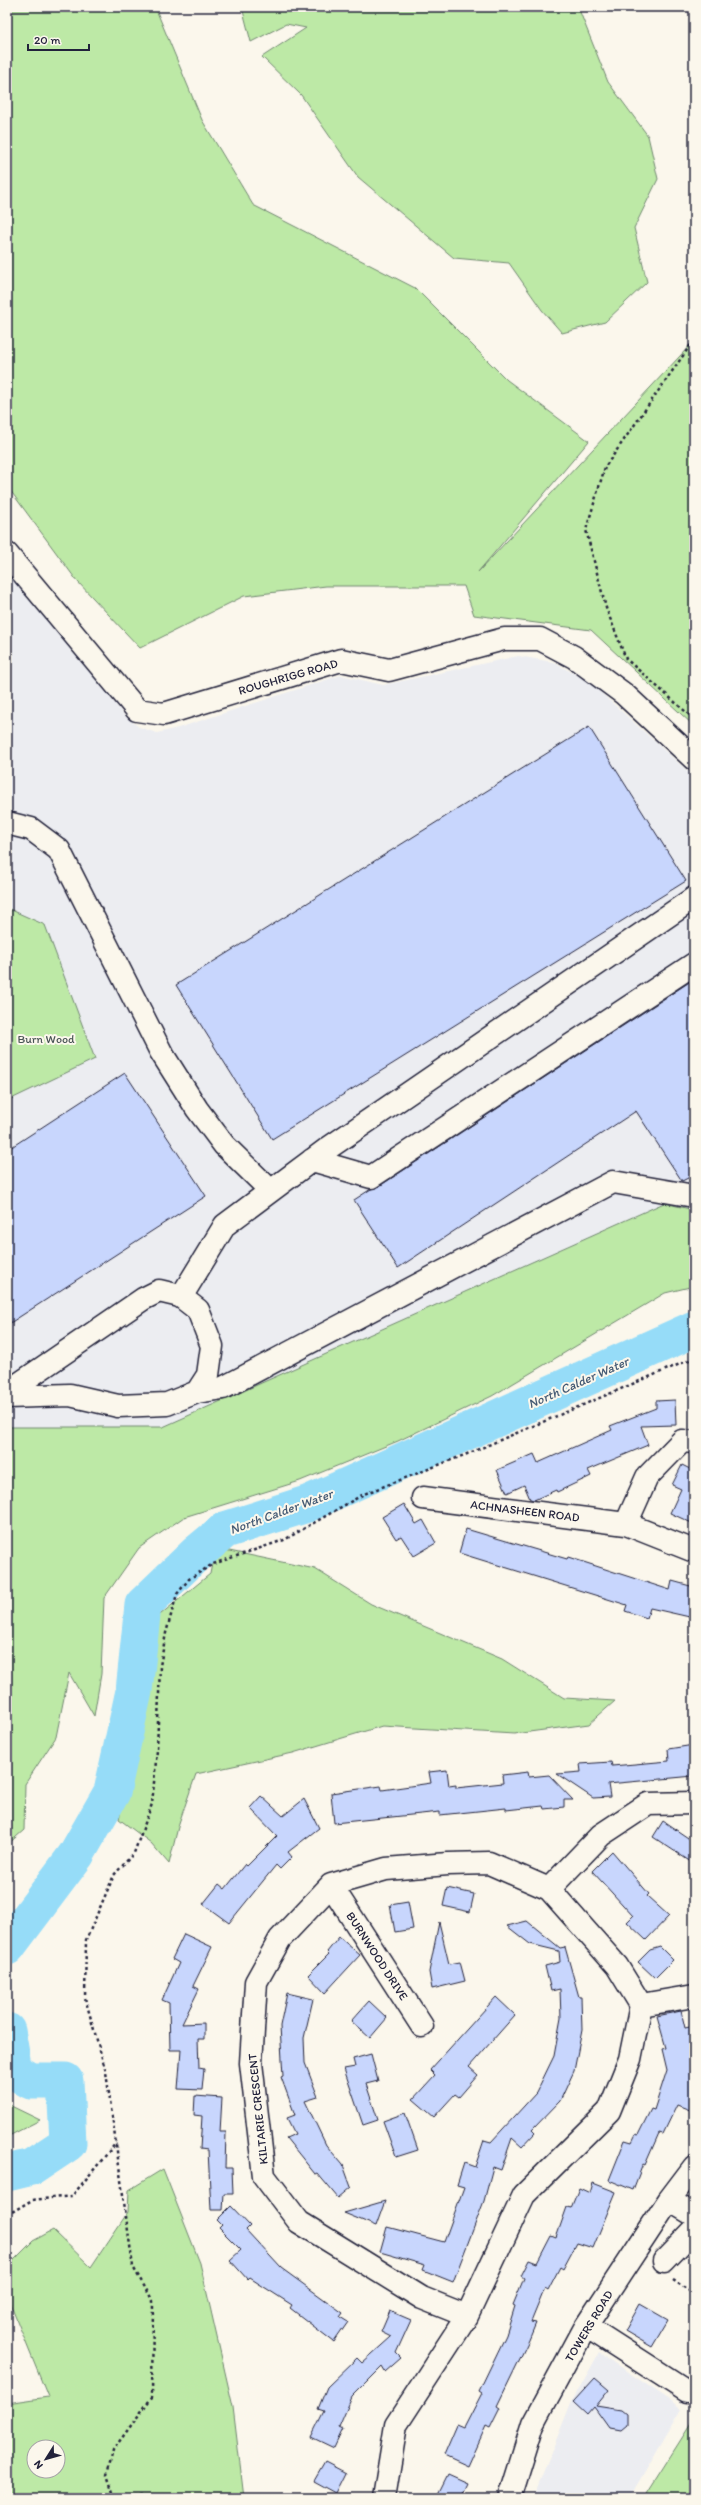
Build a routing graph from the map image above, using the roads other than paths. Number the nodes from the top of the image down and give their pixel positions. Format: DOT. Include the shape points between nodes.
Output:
graph roads {
  1 [pos="7,554"];
  2 [pos="694,759"];
  3 [pos="7,823"];
  4 [pos="694,898"];
  5 [pos="694,964"];
  6 [pos="312,1160"];
  7 [pos="270,1190"];
  8 [pos="694,1196"];
  9 [pos="181,1297"];
  10 [pos="7,1392"];
  11 [pos="197,1392"];
  12 [pos="7,1398"];
  13 [pos="694,1442"];
  14 [pos="423,1498"];
  15 [pos="626,1524"];
  16 [pos="694,1551"];
  17 [pos="694,1803"];
  18 [pos="331,1885"];
  19 [pos="549,1890"];
  20 [pos="694,1996"];
  21 [pos="641,2005"];
  22 [pos="422,2026"];
  23 [pos="694,2167"];
  24 [pos="669,2200"];
  25 [pos="694,2215"];
  26 [pos="694,2230"];
  27 [pos="664,2261"];
  28 [pos="466,2316"];
  29 [pos="586,2326"];
  30 [pos="686,2391"];
  31 [pos="384,2498"];
  32 [pos="510,2498"];
  1 -- 2 [label="street, ROUGHRIGG ROAD" via="137,710 164,714 341,660 389,670 504,639 540,639 574,657 624,694"];
  3 -- 7 [label="street" via="31,828 59,850 161,1052 197,1109 224,1145"];
  4 -- 6 [label="street"];
  5 -- 6 [label="street" via="371,1177"];
  6 -- 7 [label="street"];
  7 -- 9 [label="street" via="225,1225"];
  8 -- 11 [label="street" via="613,1182 223,1388"];
  9 -- 10 [label="street" via="159,1291 143,1299"];
  9 -- 11 [label="street" via="198,1310 212,1346 208,1375"];
  11 -- 12 [label="street" via="167,1404 118,1406 70,1395"];
  13 -- 15 [label="street" via="682,1441 647,1477"];
  14 -- 15 [label="street, ACHNASHEEN ROAD"];
  15 -- 16 [label="street, ACHNASHEEN ROAD"];
  17 -- 19 [label="street" via="648,1804 601,1835"];
  18 -- 19 [label="street" via="386,1869 489,1863"];
  18 -- 22 [label="street, BURNWOOD DRIVE"];
  18 -- 28 [label="street, KILTARIE CRESCENT" via="280,1939 256,1982 251,2063 264,2176 299,2222 422,2298"];
  19 -- 21 [label="street" via="617,1966"];
  20 -- 21 [label="street"];
  21 -- 28 [label="street" via="630,2059 609,2111 524,2195"];
  23 -- 24 [label="street, TOWERS ROAD"];
  24 -- 25 [label="street"];
  24 -- 29 [label="street, TOWERS ROAD"];
  26 -- 27 [label="street"];
  28 -- 31 [label="street" via="396,2425"];
  29 -- 30 [label="street"];
  29 -- 32 [label="street, TOWERS ROAD" via="533,2424"];
}
